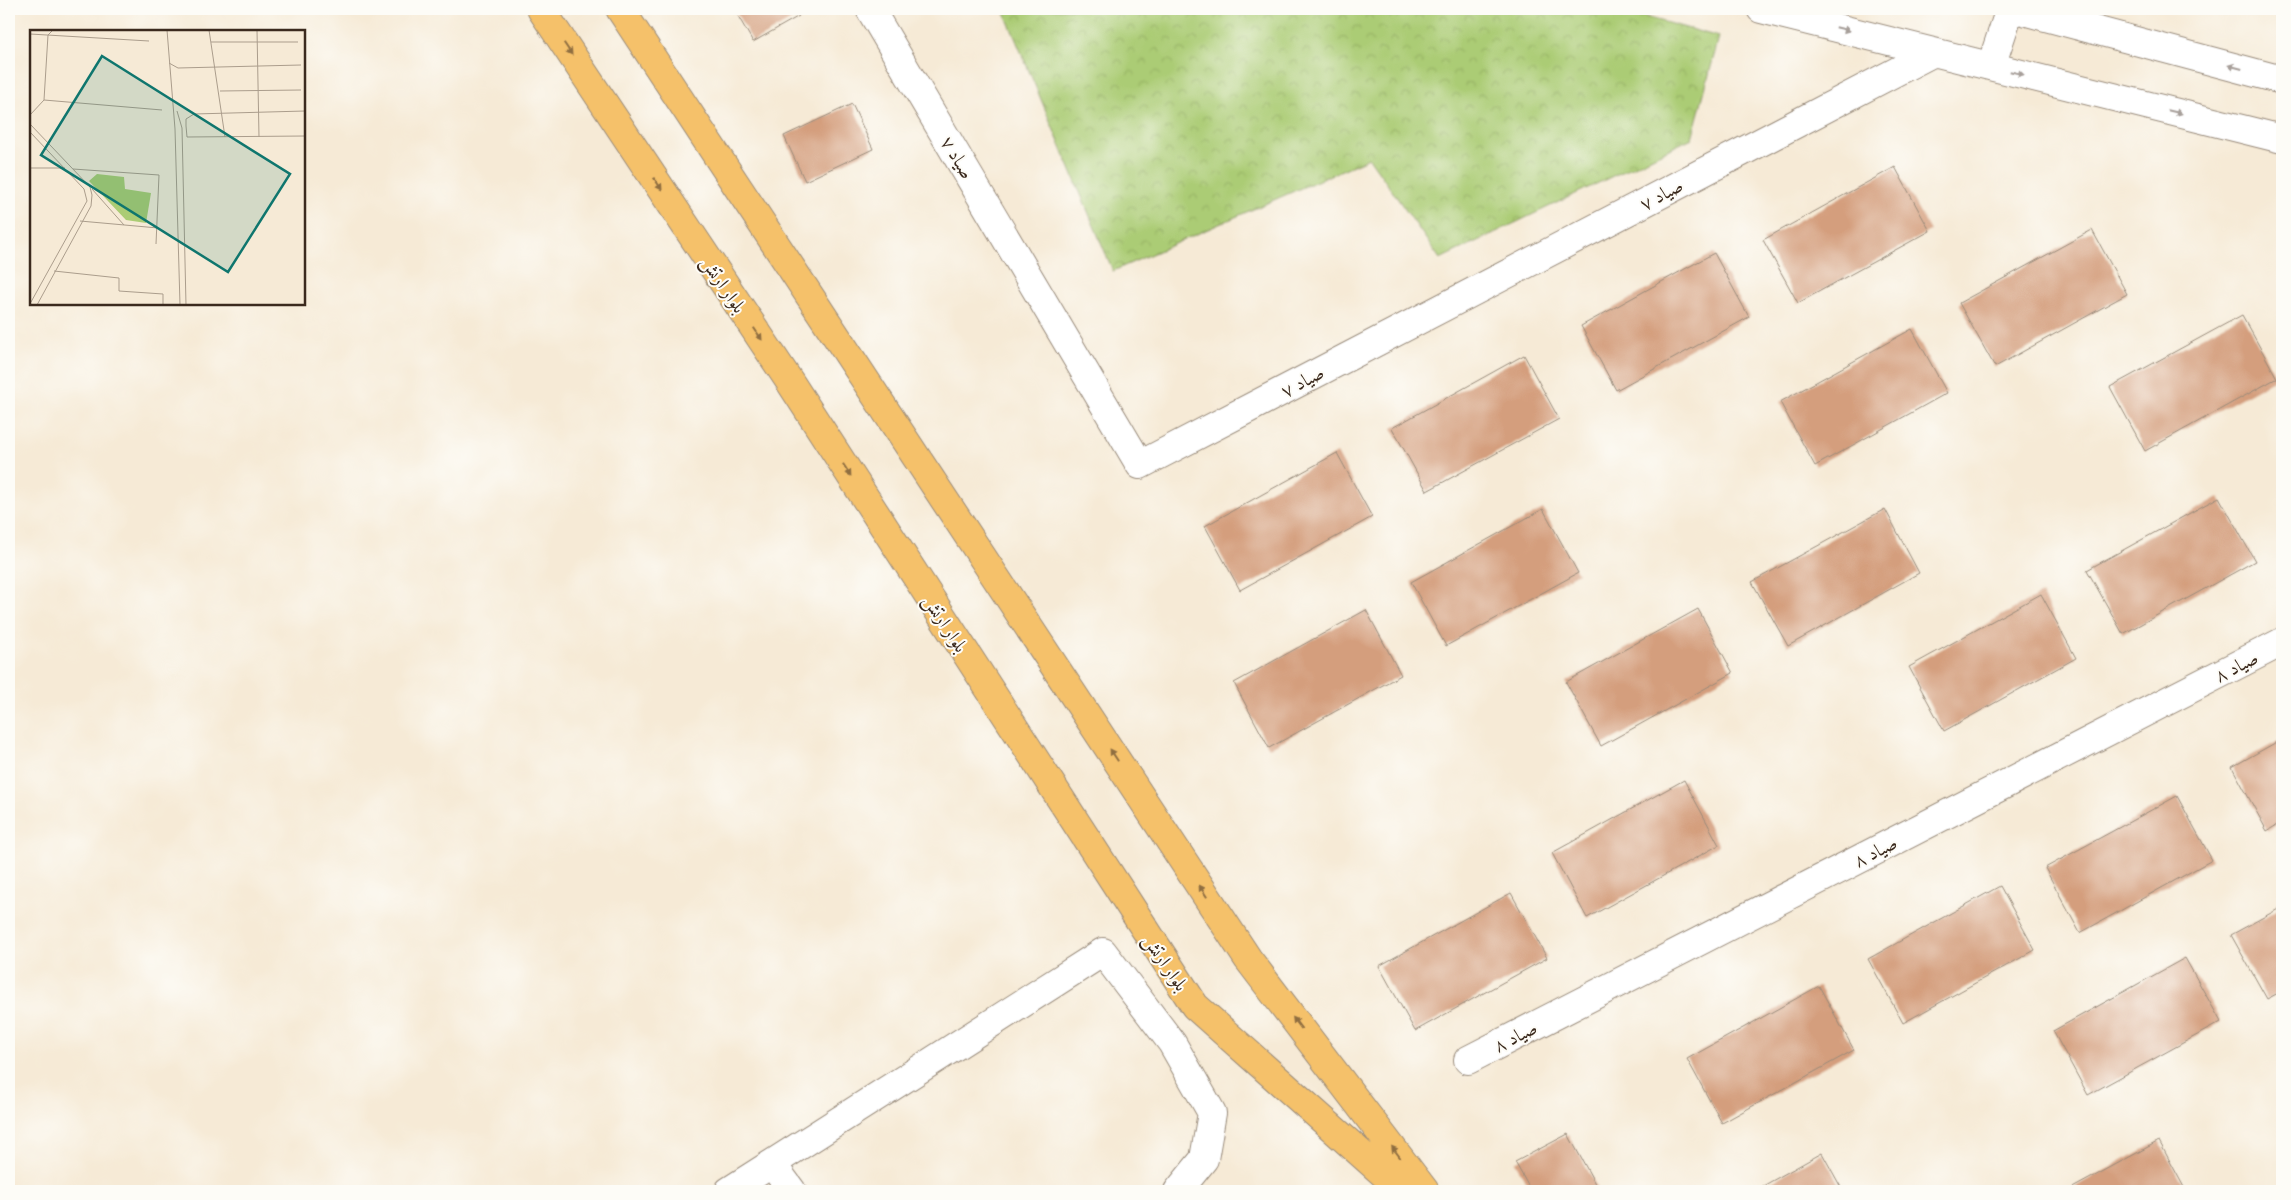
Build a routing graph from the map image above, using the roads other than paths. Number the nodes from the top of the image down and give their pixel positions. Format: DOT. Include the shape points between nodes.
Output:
graph roads {
  1 [pos="541,9"];
  2 [pos="620,9"];
  3 [pos="870,9"];
  4 [pos="1761,9"];
  5 [pos="2010,9"];
  6 [pos="2016,9"];
  7 [pos="1934,52"];
  8 [pos="1991,66"];
  9 [pos="2282,80"];
  10 [pos="2282,139"];
  11 [pos="2282,642"];
  12 [pos="1468,1060"];
  13 [pos="772,1164"];
  14 [pos="729,1191"];
  15 [pos="792,1191"];
  16 [pos="1178,1191"];
  17 [pos="1402,1191"];
  18 [pos="1425,1191"];
  1 -- 17 [label="main road, بلوار ارتش, one-way" via="790,382 1195,1006"];
  18 -- 2 [label="main road, one-way" via="1248,959"];
  3 -- 7 [label="street, صیاد ۷" via="1140,465"];
  4 -- 7 [label="street, one-way"];
  5 -- 8 [label="street"];
  9 -- 6 [label="street, one-way"];
  7 -- 8 [label="street"];
  8 -- 10 [label="street, one-way"];
  11 -- 12 [label="street, صیاد ۸"];
  13 -- 14 [label="street"];
  13 -- 15 [label="street"];
  13 -- 16 [label="street" via="1103,952 1172,1043 1212,1113 1204,1159"];
}
